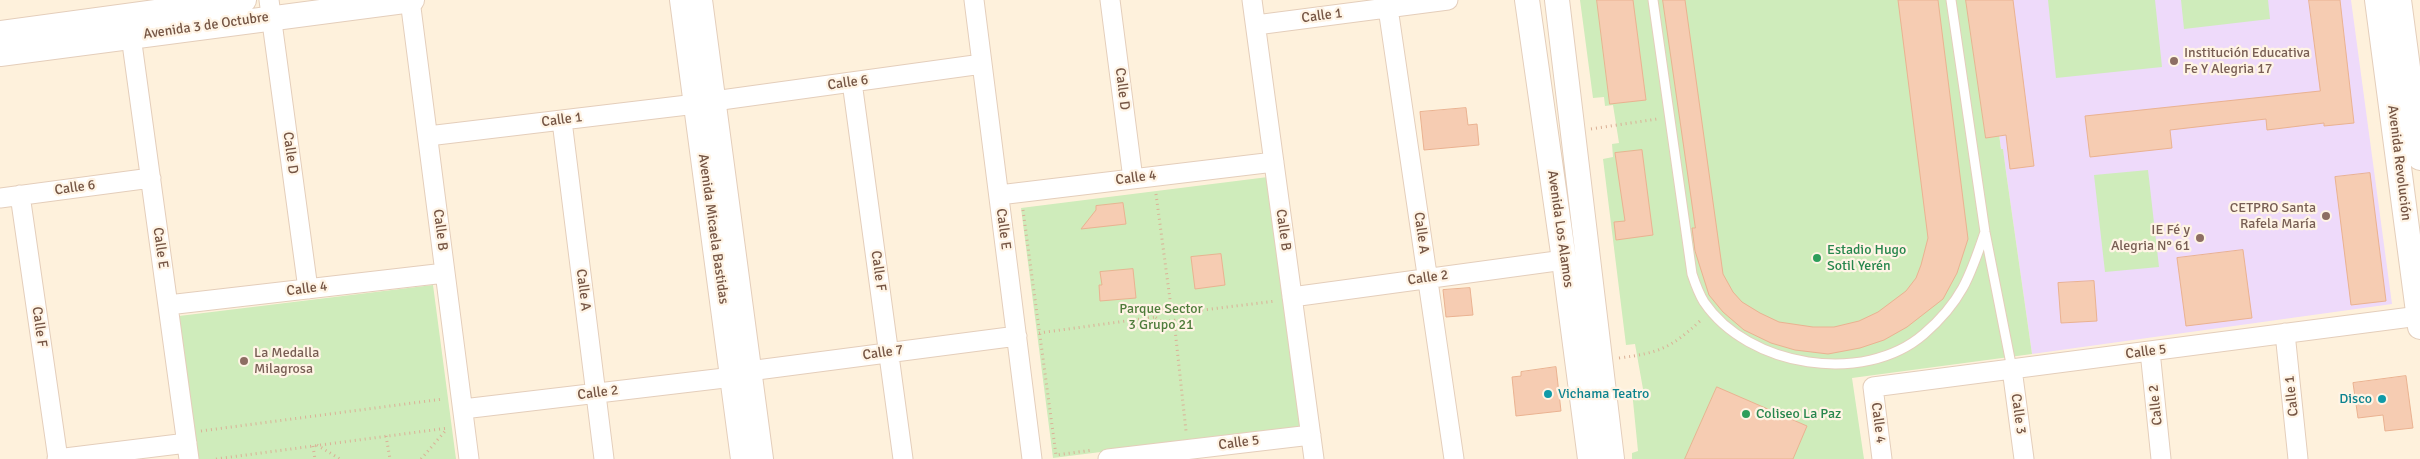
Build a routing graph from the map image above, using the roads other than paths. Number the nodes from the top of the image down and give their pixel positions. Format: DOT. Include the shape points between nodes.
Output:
graph roads {
  1 [pos="244,0"];
  2 [pos="411,0"];
  3 [pos="682,0"];
  4 [pos="700,0"];
  5 [pos="974,0"];
  6 [pos="1110,0"];
  7 [pos="1252,0"];
  8 [pos="1448,0"];
  9 [pos="1527,0"];
  10 [pos="1557,0"];
  11 [pos="1653,0"];
  12 [pos="1951,0"];
  13 [pos="2377,0"];
  14 [pos="2399,0"];
  15 [pos="1388,8"];
  16 [pos="270,9"];
  17 [pos="1256,25"];
  18 [pos="0,33"];
  19 [pos="131,36"];
  20 [pos="0,54"];
  21 [pos="982,64"];
  22 [pos="852,82"];
  23 [pos="705,103"];
  24 [pos="562,120"];
  25 [pos="428,136"];
  26 [pos="2419,149"];
  27 [pos="1274,162"];
  28 [pos="151,178"];
  29 [pos="1133,179"];
  30 [pos="999,195"];
  31 [pos="20,196"];
  32 [pos="0,198"];
  33 [pos="1985,232"];
  34 [pos="1564,260"];
  35 [pos="445,272"];
  36 [pos="1428,278"];
  37 [pos="308,289"];
  38 [pos="1292,298"];
  39 [pos="168,305"];
  40 [pos="2419,321"];
  41 [pos="2285,333"];
  42 [pos="1016,336"];
  43 [pos="2150,351"];
  44 [pos="888,353"];
  45 [pos="2012,369"];
  46 [pos="741,374"];
  47 [pos="1873,387"];
  48 [pos="596,393"];
  49 [pos="453,422"];
  50 [pos="1311,435"];
  51 [pos="187,445"];
  52 [pos="1179,453"];
  53 [pos="1105,454"];
  54 [pos="57,459"];
  55 [pos="469,459"];
  56 [pos="604,459"];
  57 [pos="743,459"];
  58 [pos="761,459"];
  59 [pos="903,459"];
  60 [pos="1032,459"];
  61 [pos="1314,459"];
  62 [pos="1454,459"];
  63 [pos="1590,459"];
  64 [pos="1612,459"];
  65 [pos="1882,459"];
  66 [pos="2024,459"];
  67 [pos="2161,459"];
  68 [pos="2298,459"];
  1 -- 18 [label="street, Avenida 3 de Octubre"];
  2 -- 16 [label="street, Avenida 3 de Octubre"];
  2 -- 25 [label="street, Calle B"];
  3 -- 23 [label="street, Avenida Micaela Bastidas"];
  4 -- 23 [label="street, Avenida Micaela Bastidas"];
  5 -- 21 [label="street, Calle E"];
  6 -- 29 [label="street, Calle D"];
  7 -- 17 [label="street, Calle B"];
  8 -- 15 [label="street, Calle 1"];
  9 -- 34 [label="street, Avenida Los Alamos"];
  10 -- 64 [label="street, Avenida Los Alamos"];
  11 -- 33 [label="lane" via="1692,274 1703,301 1734,333 1759,348 1790,360 1850,362 1880,358 1900,351 1923,335 1956,301 1970,278"];
  12 -- 33 [label="lane"];
  13 -- 40 [label="street, Avenida Revolución"];
  14 -- 26 [label="street, Avenida Revolución"];
  15 -- 17 [label="street, Calle 1"];
  15 -- 36 [label="street, Calle A"];
  16 -- 19 [label="street, Avenida 3 de Octubre"];
  16 -- 37 [label="street, Calle D"];
  17 -- 27 [label="street, Calle B"];
  19 -- 20 [label="street, Avenida 3 de Octubre"];
  19 -- 28 [label="street, Calle E"];
  21 -- 22 [label="street, Calle 6"];
  21 -- 30 [label="street, Calle E"];
  22 -- 23 [label="street, Calle 6"];
  22 -- 44 [label="street, Calle F"];
  23 -- 24 [label="street, Calle 1"];
  23 -- 46 [label="street, Avenida Micaela Bastidas"];
  24 -- 25 [label="street, Calle 1"];
  24 -- 48 [label="street, Calle A"];
  25 -- 35 [label="street, Calle B"];
  27 -- 29 [label="street, Calle 4" via="1154,185"];
  27 -- 38 [label="street, Calle B"];
  28 -- 31 [label="street, Calle 6"];
  28 -- 39 [label="street, Calle E"];
  29 -- 30 [label="street, Calle 4"];
  30 -- 42 [label="street, Calle E"];
  31 -- 32 [label="street, Calle 6"];
  31 -- 54 [label="street, Calle F"];
  33 -- 45 [label="lane"];
  34 -- 36 [label="street, Calle 2"];
  34 -- 63 [label="street, Avenida Los Alamos"];
  35 -- 37 [label="street, Calle 4"];
  35 -- 49 [label="street, Calle B"];
  36 -- 38 [label="street, Calle 2"];
  36 -- 62 [label="street, Calle A"];
  37 -- 39 [label="street, Calle 4"];
  38 -- 50 [label="street, Calle B"];
  39 -- 51 [label="street, Calle E"];
  40 -- 41 [label="street, Calle 5"];
  41 -- 43 [label="street, Calle 5"];
  41 -- 68 [label="street, Calle 1"];
  42 -- 44 [label="street, Calle 7"];
  42 -- 60 [label="street, Calle E"];
  43 -- 45 [label="street, Calle 5"];
  43 -- 67 [label="street, Calle 2"];
  44 -- 46 [label="street, Calle 7"];
  44 -- 59 [label="street, Calle F"];
  45 -- 47 [label="street, Calle 5"];
  45 -- 66 [label="street, Calle 3"];
  46 -- 48 [label="street, Calle 2"];
  46 -- 57 [label="street, Avenida Micaela Bastidas"];
  46 -- 58 [label="street, Avenida Micaela Bastidas"];
  47 -- 65 [label="street, Calle 4"];
  48 -- 49 [label="street, Calle 2"];
  48 -- 56 [label="street, Calle A"];
  49 -- 55 [label="street, Calle B"];
  50 -- 52 [label="street, Calle 5"];
  50 -- 61 [label="street, Calle B"];
  51 -- 54 [label="street"];
  52 -- 53 [label="street, Calle 5"];
}
